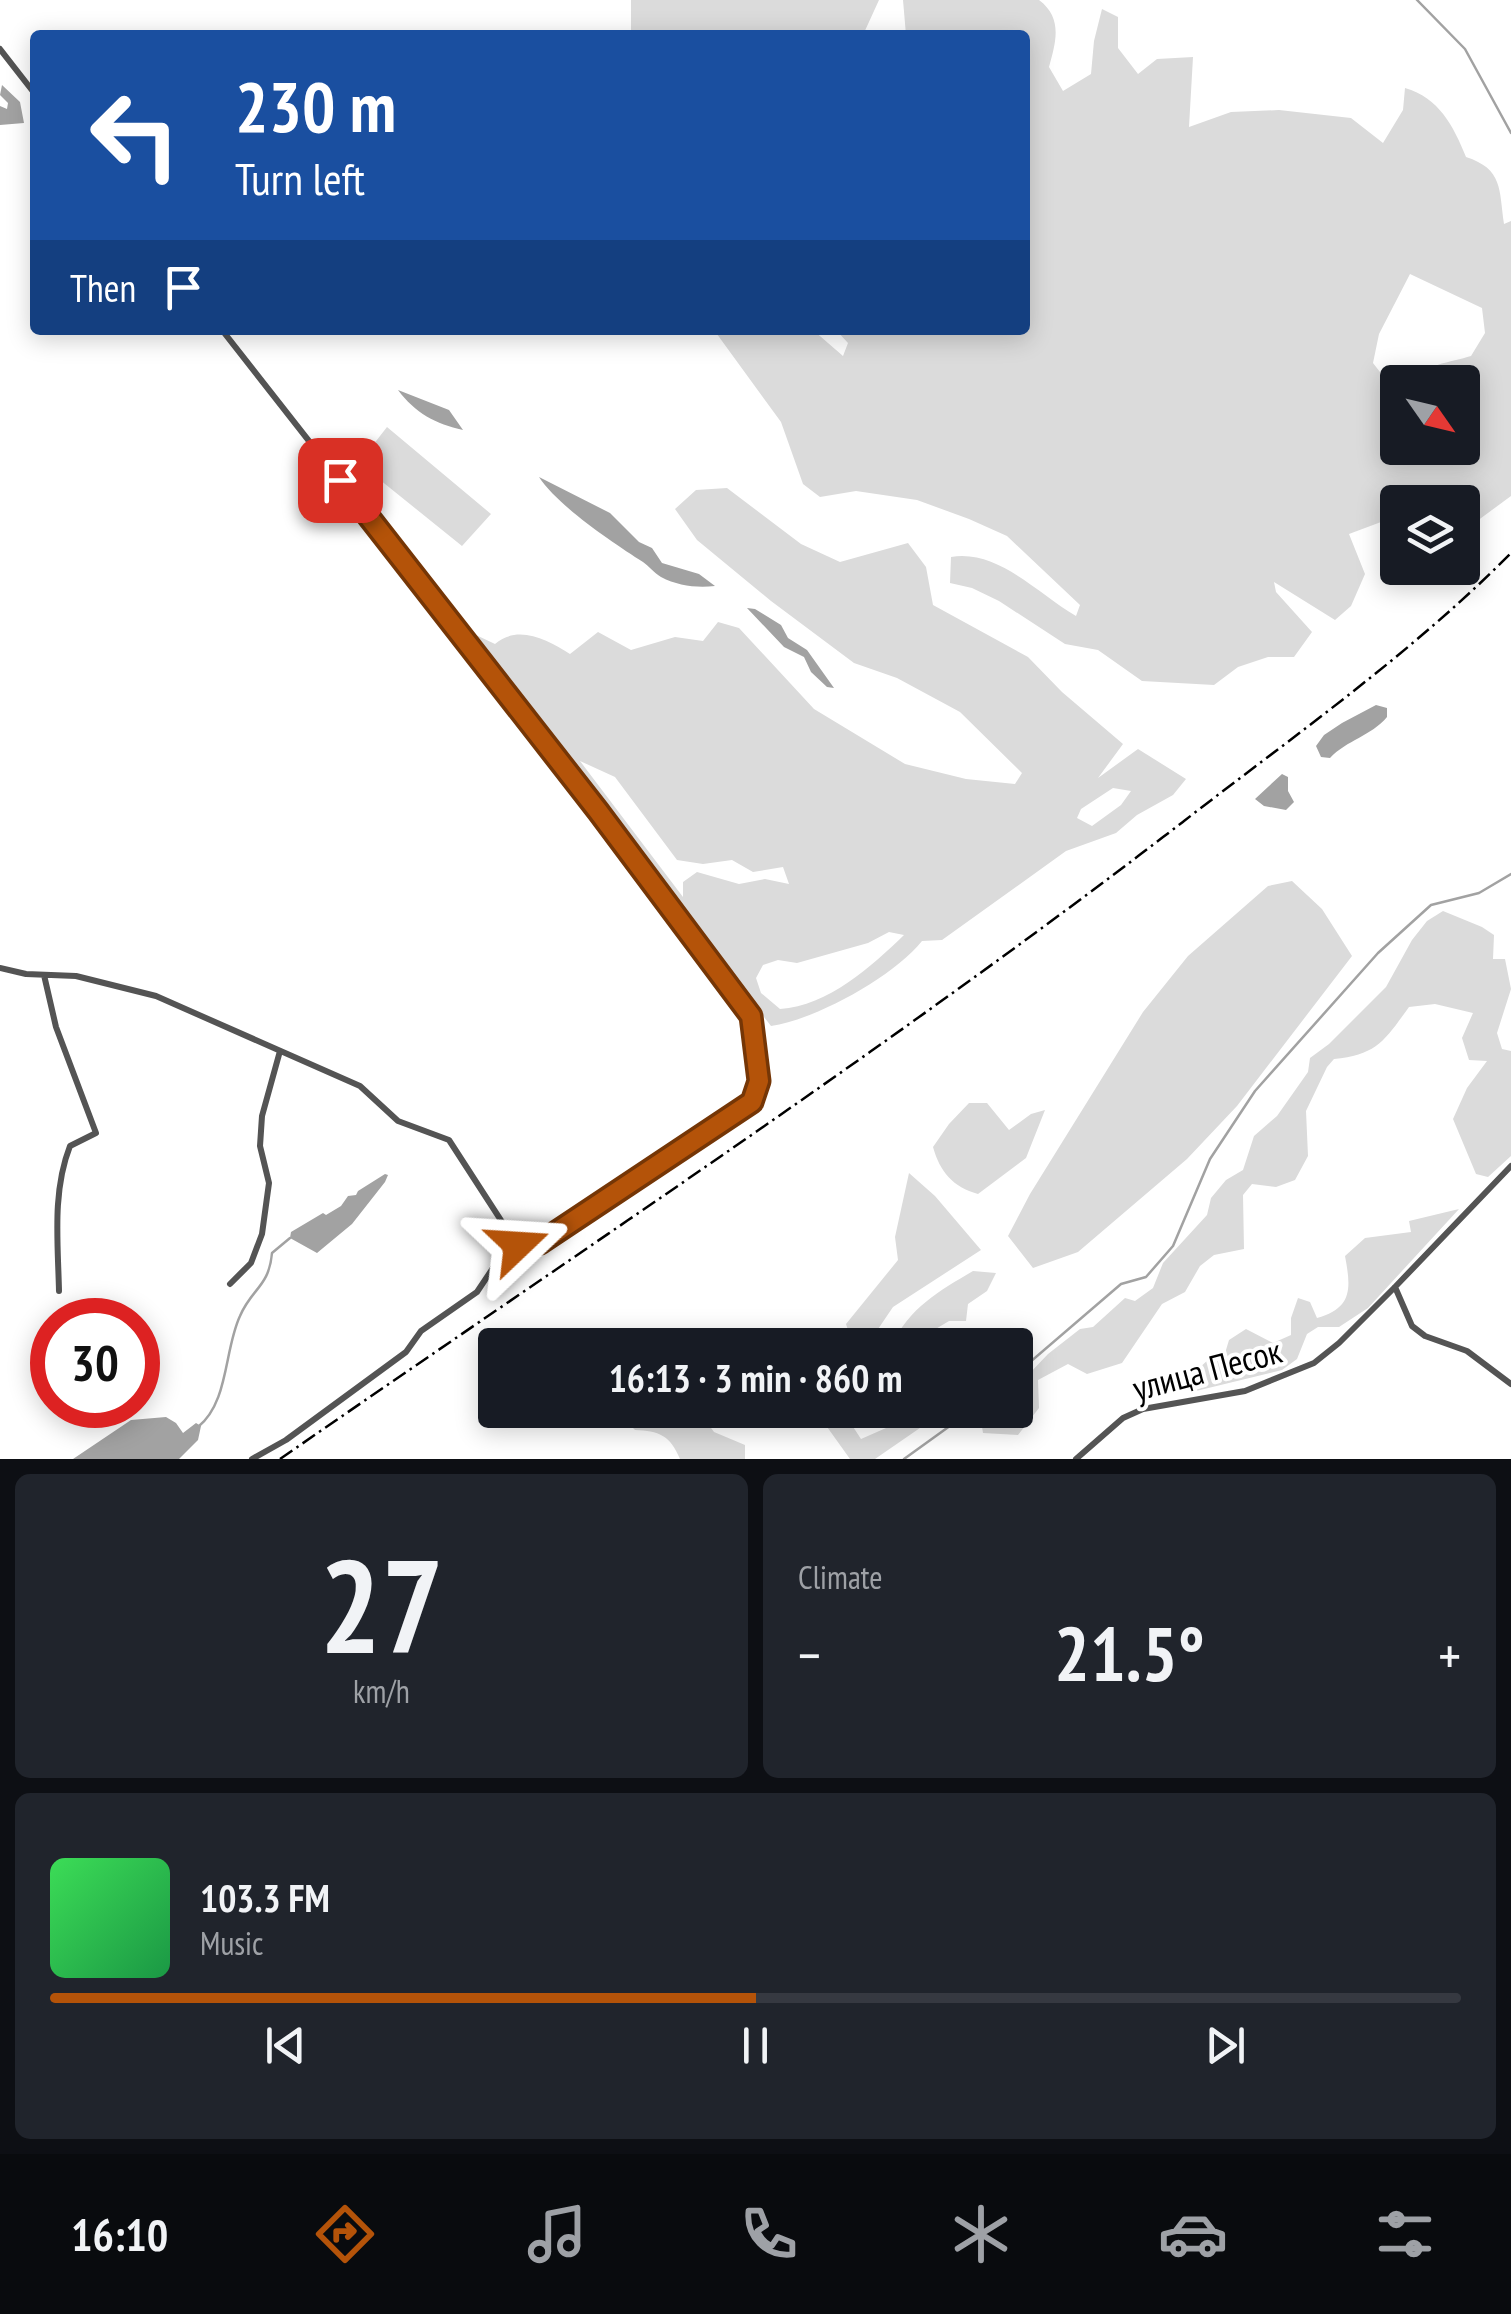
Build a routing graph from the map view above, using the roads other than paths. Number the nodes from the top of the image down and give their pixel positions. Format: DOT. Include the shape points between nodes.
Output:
graph roads {
  1 [pos="0,49"];
  2 [pos="30,88"];
  3 [pos="226,335"];
  4 [pos="0,968"];
  5 [pos="44,975"];
  6 [pos="280,1051"];
  7 [pos="1511,1166"];
  8 [pos="518,1245"];
  9 [pos="230,1284"];
  10 [pos="1395,1287"];
  11 [pos="59,1290"];
  12 [pos="1511,1384"];
  13 [pos="252,1459"];
  14 [pos="1076,1459"];
  1 -- 2 [label="street"];
  3 -- 8 [label="street" via="751,1016 759,1081 752,1102 540,1243"];
  4 -- 5 [label="street"];
  5 -- 6 [label="street" via="156,996"];
  5 -- 11 [label="street" via="96,1133 70,1146 63,1164"];
  6 -- 8 [label="street" via="360,1086 398,1121 449,1140"];
  6 -- 9 [label="street" via="262,1116 260,1146 269,1183 262,1234 251,1263"];
  7 -- 10 [label="street, улица Песок"];
  8 -- 13 [label="street" via="406,1352"];
  10 -- 12 [label="street" via="1412,1326 1468,1351"];
  10 -- 14 [label="street, улица Песок" via="1314,1363 1245,1391 1144,1409 1123,1418"];
}
